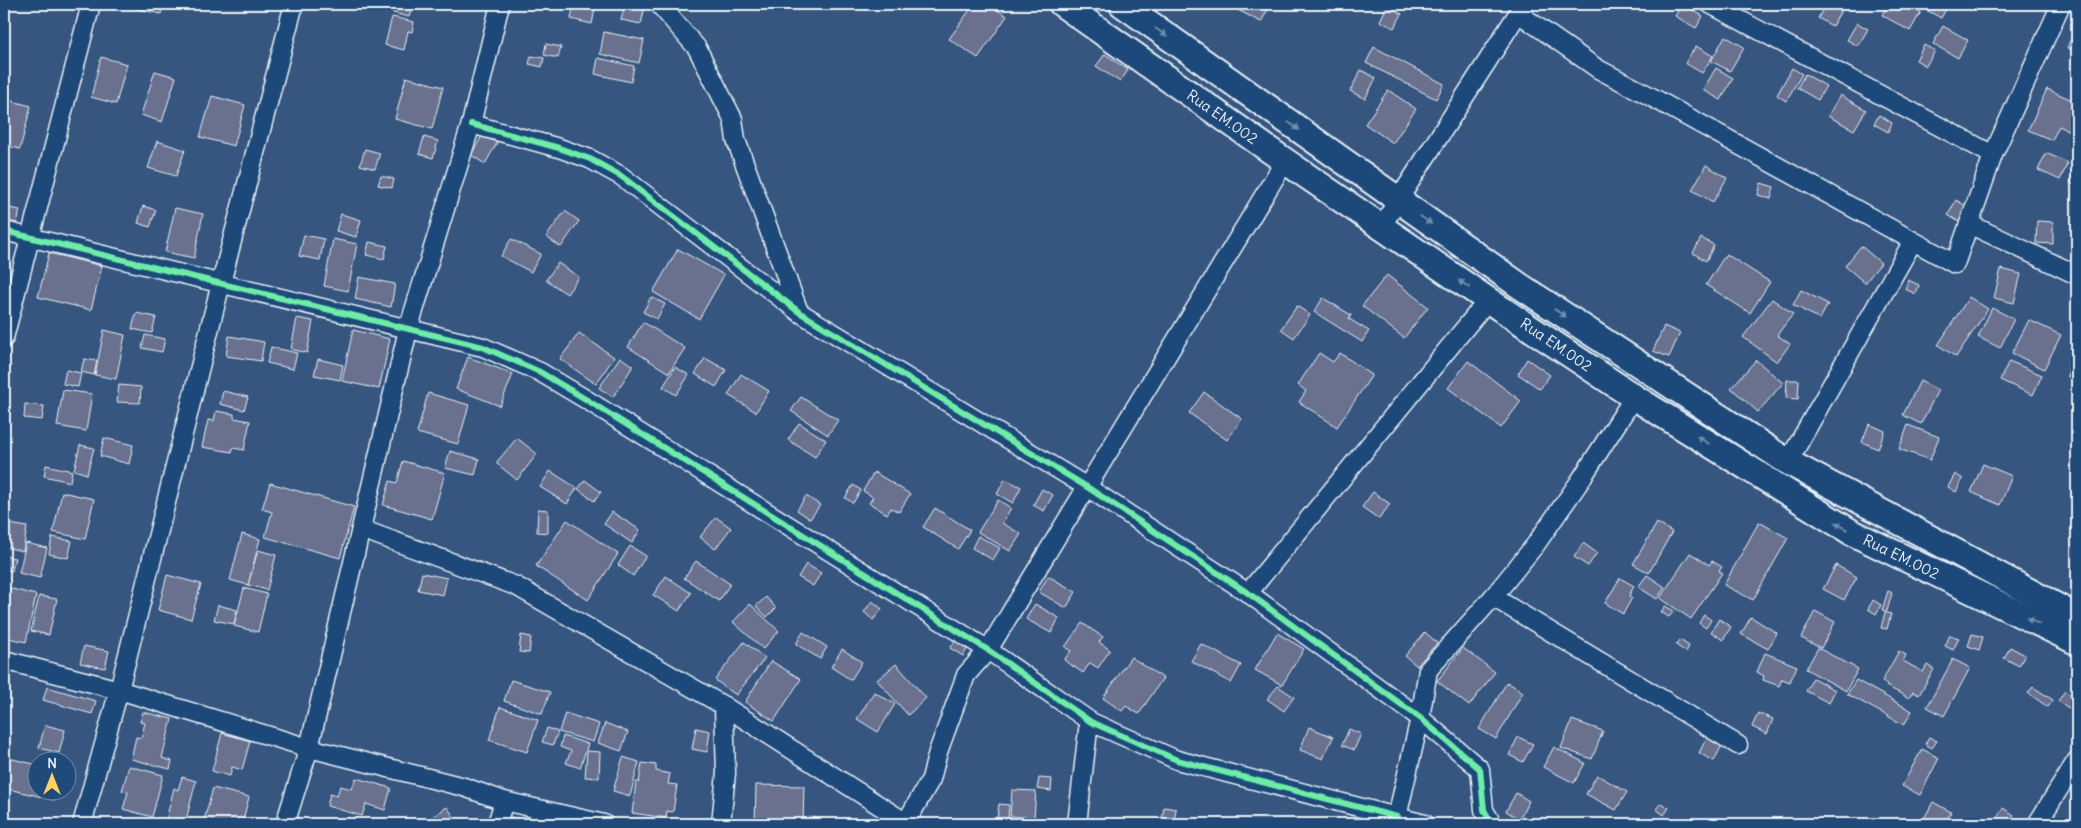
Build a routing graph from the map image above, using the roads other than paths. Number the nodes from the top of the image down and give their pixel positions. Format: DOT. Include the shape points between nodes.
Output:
graph roads {
  1 [pos="91,4"];
  2 [pos="294,4"];
  3 [pos="500,4"];
  4 [pos="659,4"];
  5 [pos="1062,4"];
  6 [pos="1122,4"];
  7 [pos="1710,4"];
  8 [pos="2061,4"];
  9 [pos="1521,8"];
  10 [pos="471,124"];
  11 [pos="1994,155"];
  12 [pos="1284,161"];
  13 [pos="1398,200"];
  14 [pos="1969,224"];
  15 [pos="1381,227"];
  16 [pos="4,231"];
  17 [pos="30,237"];
  18 [pos="1913,241"];
  19 [pos="2077,274"];
  20 [pos="221,283"];
  21 [pos="1488,300"];
  22 [pos="799,312"];
  23 [pos="408,330"];
  24 [pos="4,338"];
  25 [pos="1634,397"];
  26 [pos="1788,462"];
  27 [pos="1087,487"];
  28 [pos="361,529"];
  29 [pos="1248,593"];
  30 [pos="1493,597"];
  31 [pos="2077,616"];
  32 [pos="2077,642"];
  33 [pos="988,650"];
  34 [pos="4,660"];
  35 [pos="119,690"];
  36 [pos="724,706"];
  37 [pos="1420,718"];
  38 [pos="1091,722"];
  39 [pos="1738,745"];
  40 [pos="309,748"];
  41 [pos="2077,760"];
  42 [pos="504,801"];
  43 [pos="1397,817"];
  44 [pos="905,823"];
  45 [pos="82,824"];
  46 [pos="285,824"];
  47 [pos="497,824"];
  48 [pos="604,824"];
  49 [pos="721,824"];
  50 [pos="1077,824"];
  51 [pos="1425,824"];
  52 [pos="1492,824"];
  53 [pos="2037,824"];
  1 -- 17 [label="street"];
  2 -- 20 [label="street"];
  3 -- 10 [label="street"];
  4 -- 22 [label="street" via="697,48 733,118 736,140"];
  5 -- 12 [label="street, Rua EM.002"];
  6 -- 13 [label="street, Rua EM.002, one-way"];
  7 -- 11 [label="street"];
  8 -- 11 [label="street"];
  9 -- 13 [label="street"];
  9 -- 18 [label="street" via="1598,69"];
  10 -- 22 [label="street" via="559,148 590,159 621,176"];
  10 -- 23 [label="street"];
  11 -- 14 [label="street"];
  12 -- 15 [label="street, Rua EM.002"];
  12 -- 27 [label="street"];
  13 -- 15 [label="street"];
  13 -- 26 [label="street, Rua EM.002, one-way" via="1520,286"];
  14 -- 18 [label="street" via="1955,264"];
  14 -- 19 [label="street"];
  21 -- 15 [label="street, Rua EM.002, one-way"];
  16 -- 17 [label="street"];
  17 -- 20 [label="street"];
  17 -- 24 [label="street"];
  18 -- 26 [label="street"];
  20 -- 23 [label="street"];
  20 -- 35 [label="street"];
  21 -- 25 [label="street, Rua EM.002"];
  21 -- 29 [label="street"];
  22 -- 27 [label="street"];
  23 -- 28 [label="street"];
  23 -- 33 [label="street" via="483,347 540,372"];
  25 -- 30 [label="street" via="1536,544"];
  32 -- 25 [label="street, Rua EM.002, one-way" via="1851,532"];
  26 -- 31 [label="street, Rua EM.002"];
  27 -- 29 [label="street"];
  27 -- 33 [label="street"];
  28 -- 36 [label="street" via="516,586"];
  28 -- 40 [label="street"];
  29 -- 37 [label="street"];
  30 -- 37 [label="street" via="1428,670"];
  30 -- 39 [label="street"];
  33 -- 38 [label="street"];
  33 -- 44 [label="street" via="966,675 931,778"];
  34 -- 35 [label="street"];
  35 -- 40 [label="street"];
  35 -- 45 [label="street"];
  36 -- 44 [label="street"];
  36 -- 49 [label="street" via="726,773"];
  37 -- 43 [label="street"];
  37 -- 52 [label="street" via="1480,769 1484,810"];
  38 -- 43 [label="street" via="1177,760"];
  38 -- 50 [label="street"];
  40 -- 42 [label="street" via="464,787"];
  40 -- 46 [label="street"];
  41 -- 53 [label="street"];
  42 -- 47 [label="street"];
  42 -- 48 [label="street"];
  43 -- 51 [label="street"];
}
